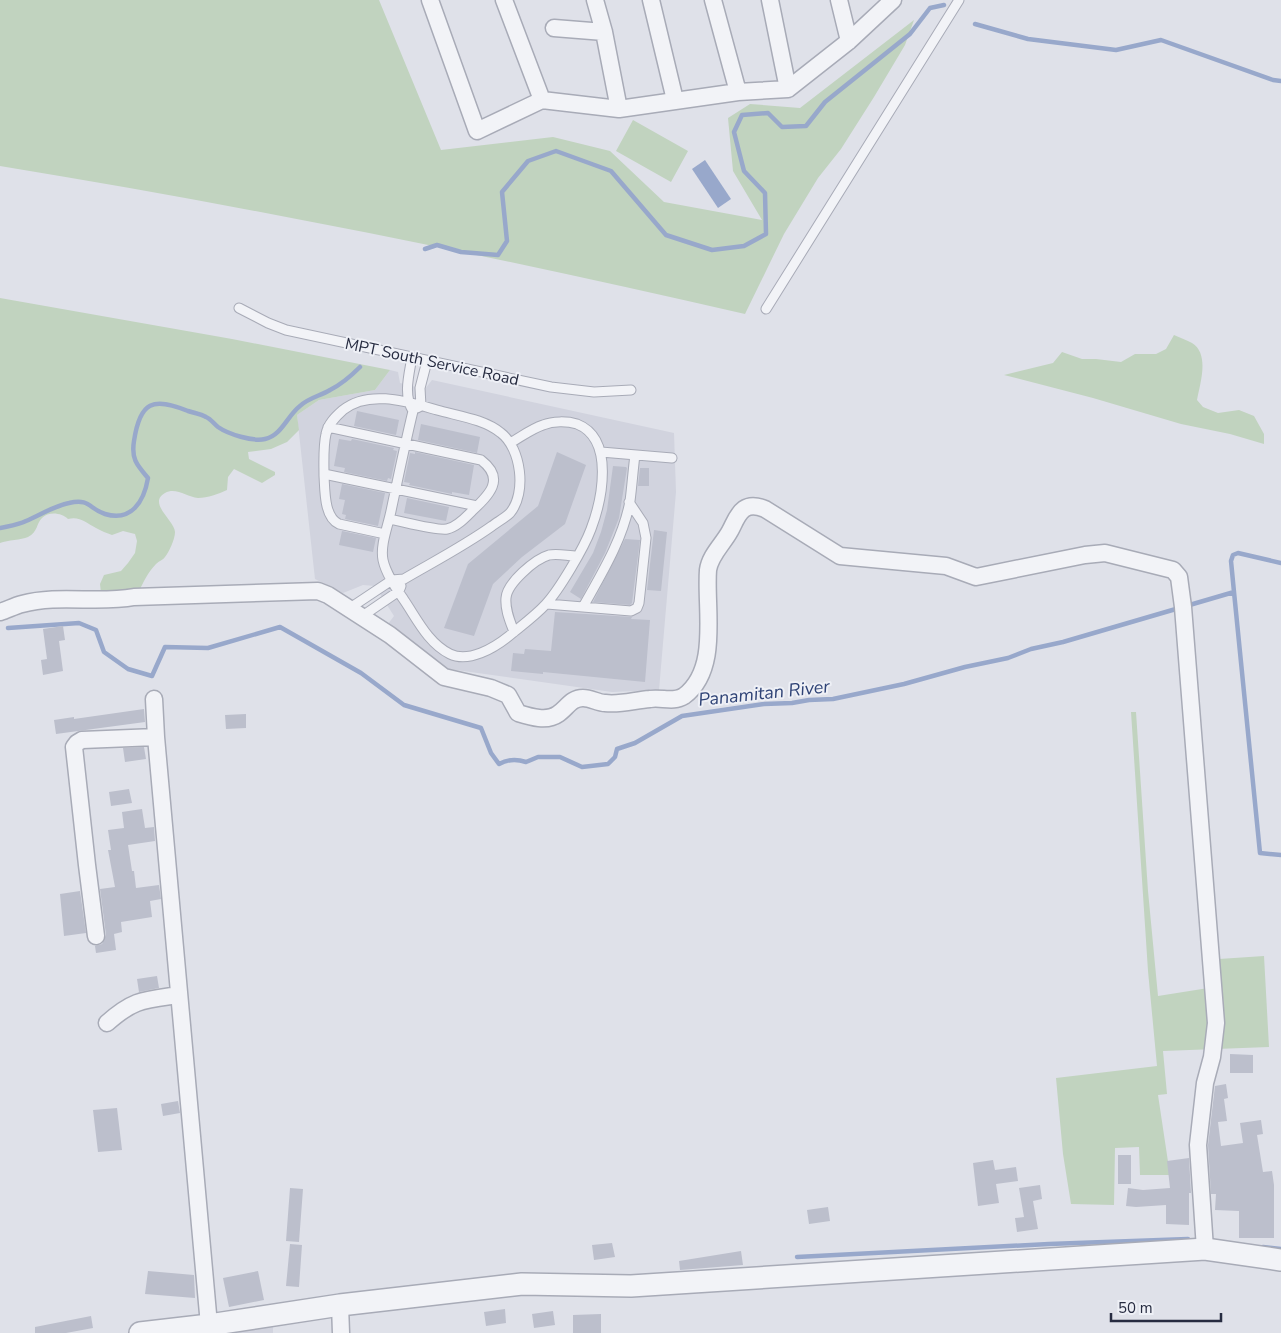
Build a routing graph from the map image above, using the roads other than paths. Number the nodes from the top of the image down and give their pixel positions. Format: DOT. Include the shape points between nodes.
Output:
graph roads {
  1 [pos="430,0"];
  2 [pos="504,0"];
  3 [pos="596,0"];
  4 [pos="651,0"];
  5 [pos="714,0"];
  6 [pos="770,0"];
  7 [pos="838,0"];
  8 [pos="893,0"];
  9 [pos="959,0"];
  10 [pos="554,28"];
  11 [pos="604,32"];
  12 [pos="849,42"];
  13 [pos="788,89"];
  14 [pos="738,92"];
  15 [pos="542,100"];
  16 [pos="675,100"];
  17 [pos="619,109"];
  18 [pos="239,308"];
  19 [pos="766,309"];
  20 [pos="412,357"];
  21 [pos="427,360"];
  22 [pos="631,390"];
  23 [pos="414,407"];
  24 [pos="328,427"];
  25 [pos="405,443"];
  26 [pos="510,443"];
  27 [pos="601,452"];
  28 [pos="634,455"];
  29 [pos="672,458"];
  30 [pos="324,474"];
  31 [pos="396,489"];
  32 [pos="630,502"];
  33 [pos="477,506"];
  34 [pos="389,519"];
  35 [pos="385,534"];
  36 [pos="577,556"];
  37 [pos="404,579"];
  38 [pos="392,580"];
  39 [pos="399,591"];
  40 [pos="547,604"];
  41 [pos="583,606"];
  42 [pos="0,612"];
  43 [pos="356,613"];
  44 [pos="514,632"];
  45 [pos="154,699"];
  46 [pos="156,737"];
  47 [pos="96,936"];
  48 [pos="179,995"];
  49 [pos="107,1023"];
  50 [pos="1205,1249"];
  51 [pos="1281,1260"];
  52 [pos="340,1305"];
  53 [pos="209,1325"];
  54 [pos="140,1333"];
  55 [pos="341,1333"];
  1 -- 15 [label="street" via="477,131"];
  2 -- 15 [label="street"];
  3 -- 11 [label="street"];
  4 -- 16 [label="street"];
  5 -- 14 [label="street"];
  6 -- 13 [label="street"];
  7 -- 12 [label="street"];
  8 -- 12 [label="street"];
  9 -- 19 [label="lane"];
  10 -- 11 [label="street"];
  11 -- 17 [label="street"];
  12 -- 13 [label="street"];
  13 -- 14 [label="street"];
  14 -- 16 [label="street"];
  15 -- 17 [label="street"];
  16 -- 17 [label="street"];
  18 -- 20 [label="lane, MPT South Service Road" via="286,330"];
  20 -- 21 [label="lane, MPT South Service Road"];
  20 -- 23 [label="lane" via="407,385"];
  21 -- 22 [label="lane, MPT South Service Road" via="564,389 594,392"];
  21 -- 23 [label="lane"];
  23 -- 24 [label="lane" via="380,398 356,402 336,416"];
  23 -- 25 [label="lane"];
  23 -- 26 [label="lane" via="481,422 502,434"];
  24 -- 25 [label="lane"];
  24 -- 30 [label="lane" via="324,443"];
  25 -- 31 [label="lane"];
  25 -- 33 [label="lane" via="481,460 486,464 493,475 493,482 488,496"];
  26 -- 27 [label="lane" via="543,425 574,423 596,439"];
  26 -- 37 [label="lane" via="520,475 518,496 510,513 477,537"];
  27 -- 28 [label="lane"];
  27 -- 36 [label="lane" via="596,513"];
  28 -- 29 [label="lane"];
  28 -- 32 [label="lane"];
  30 -- 31 [label="lane"];
  30 -- 35 [label="lane" via="329,513 334,522"];
  31 -- 33 [label="lane"];
  31 -- 34 [label="lane"];
  32 -- 41 [label="lane" via="612,554"];
  32 -- 41 [label="lane" via="643,523 646,538 637,608 631,611"];
  33 -- 34 [label="lane" via="448,529"];
  34 -- 35 [label="lane"];
  35 -- 38 [label="lane" via="383,558"];
  36 -- 40 [label="lane"];
  36 -- 44 [label="lane" via="554,554 544,557 512,583 507,591 506,606"];
  37 -- 38 [label="lane"];
  37 -- 39 [label="lane"];
  38 -- 39 [label="lane"];
  38 -- 43 [label="lane"];
  39 -- 43 [label="lane"];
  39 -- 44 [label="lane" via="431,640 451,654 475,655"];
  40 -- 41 [label="lane"];
  40 -- 44 [label="lane"];
  42 -- 43 [label="street" via="46,600 318,591"];
  43 -- 50 [label="street" via="390,635 444,678 491,688 508,695 518,713 543,718 558,714 570,702 580,698 619,704 652,698 672,700 683,696 701,677 709,638 708,569 737,516 754,505 766,509 840,556 946,566 976,577 1105,553 1173,570 1179,577 1183,607 1216,1023 1198,1145"];
  45 -- 46 [label="street"];
  46 -- 47 [label="street" via="82,740 75,745"];
  46 -- 48 [label="street"];
  48 -- 49 [label="street" via="139,1001"];
  48 -- 53 [label="street"];
  50 -- 51 [label="street"];
  50 -- 52 [label="street" via="631,1286 522,1284"];
  52 -- 53 [label="street"];
  52 -- 55 [label="street"];
  53 -- 54 [label="street"];
}
